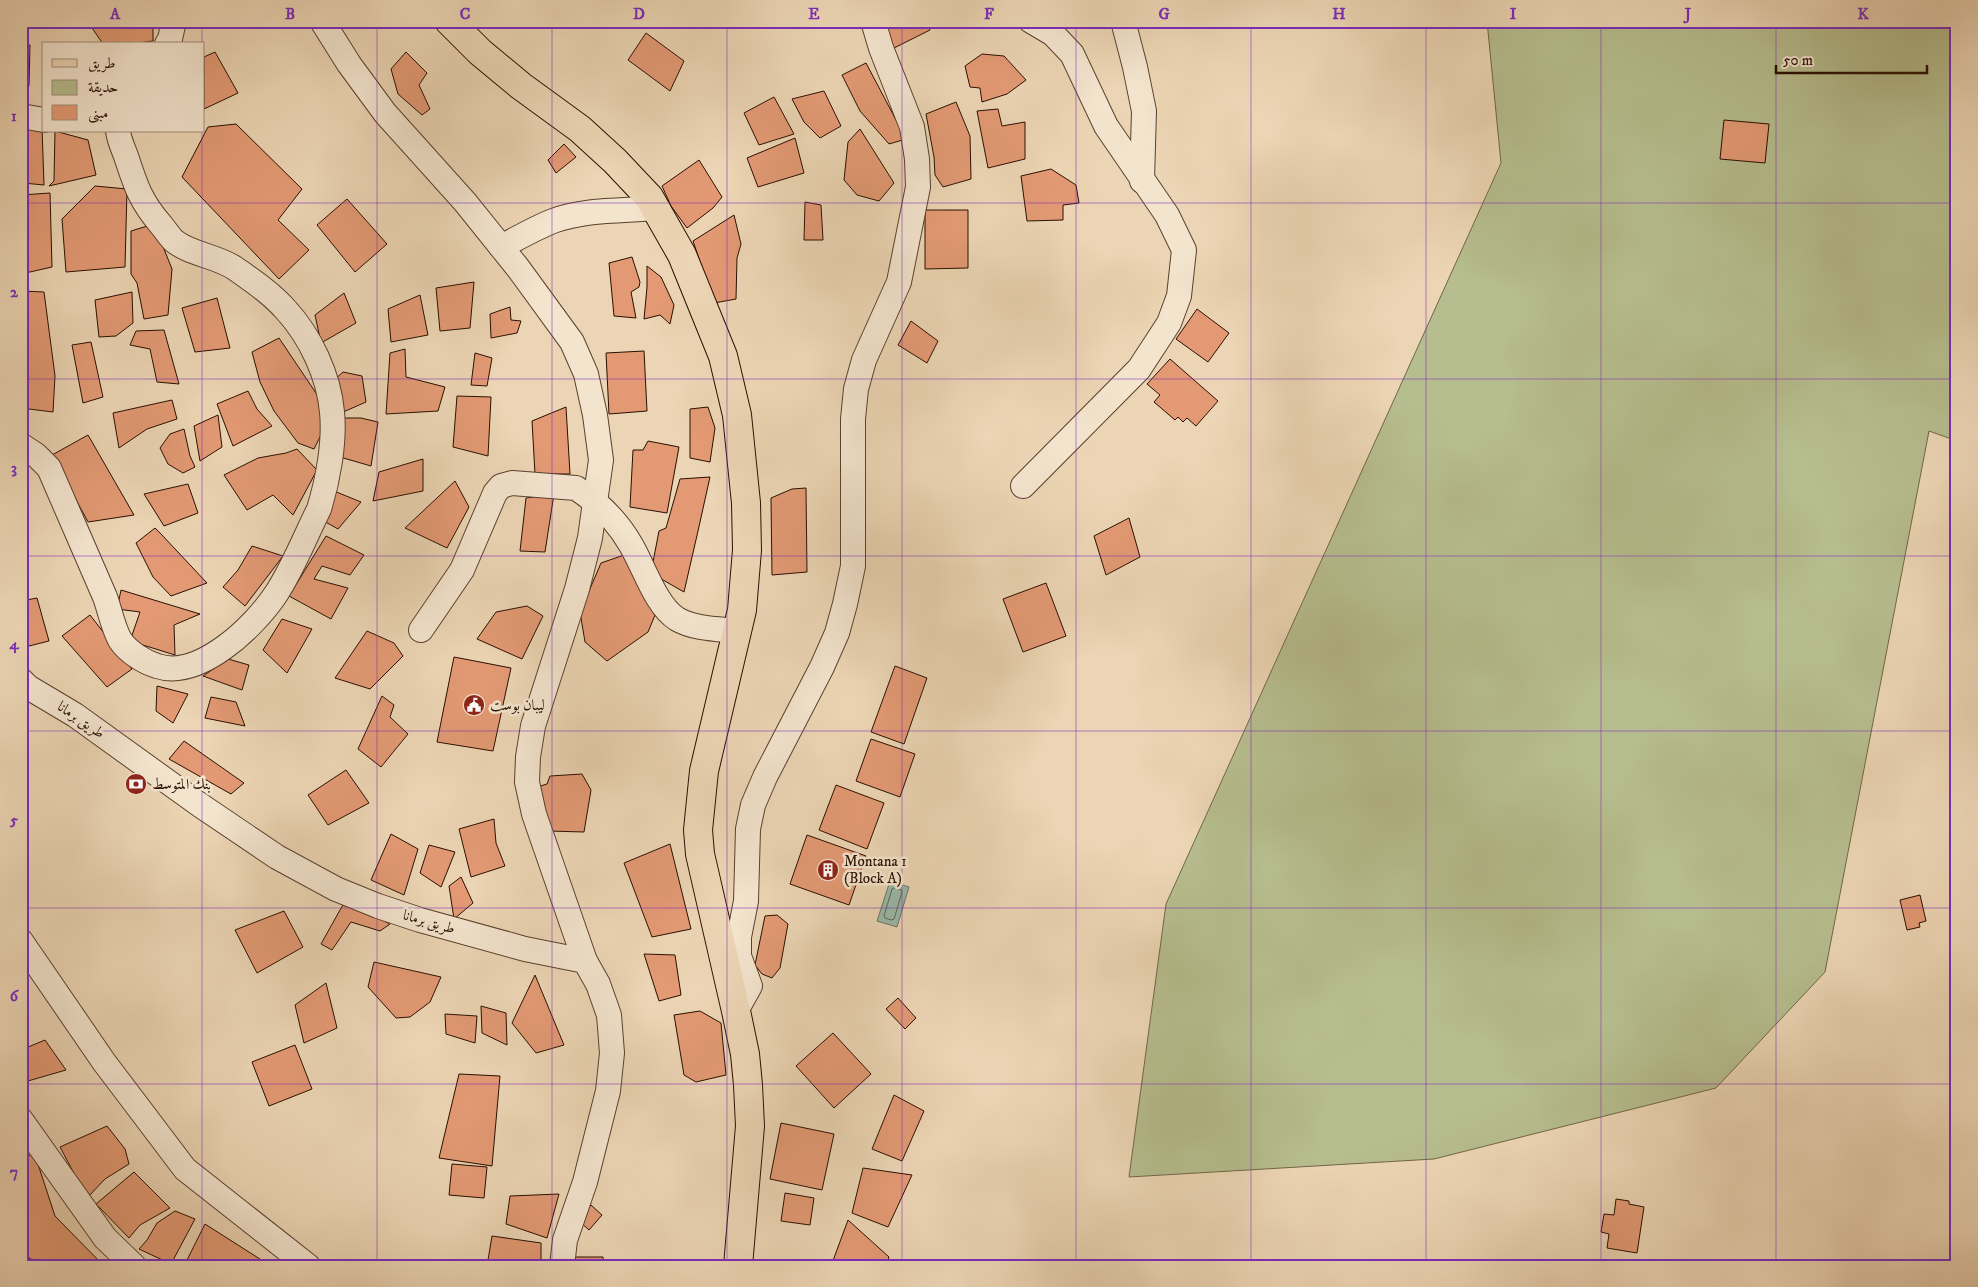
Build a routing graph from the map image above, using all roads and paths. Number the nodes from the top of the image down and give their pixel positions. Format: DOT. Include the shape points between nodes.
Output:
graph roads {
  1 [pos="174,21"];
  2 [pos="322,21"];
  3 [pos="449,21"];
  4 [pos="873,21"];
  5 [pos="1032,21"];
  6 [pos="1122,21"];
  7 [pos="168,42"];
  8 [pos="21,116"];
  9 [pos="42,120"];
  10 [pos="113,132"];
  11 [pos="1142,181"];
  12 [pos="656,208"];
  13 [pos="501,247"];
  14 [pos="21,445"];
  15 [pos="1023,486"];
  16 [pos="596,502"];
  17 [pos="421,630"];
  18 [pos="737,631"];
  19 [pos="21,680"];
  20 [pos="21,941"];
  21 [pos="585,962"];
  22 [pos="736,1011"];
  23 [pos="21,1120"];
  24 [pos="283,1258"];
  25 [pos="134,1266"];
  26 [pos="308,1266"];
  27 [pos="562,1266"];
  28 [pos="738,1266"];
  1 -- 7 [label="street"];
  2 -- 13 [label="street" via="385,113"];
  3 -- 12 [label="main road" via="521,86 580,129 615,161"];
  4 -- 22 [label="street" via="912,127 918,188 899,282 864,360 856,389 853,566 846,604 822,667 753,805 748,829 746,901 739,937 739,956 750,986"];
  5 -- 11 [label="street" via="1052,34 1072,54 1106,126"];
  6 -- 11 [label="street" via="1144,110"];
  8 -- 9 [label="street"];
  10 -- 14 [label="street" via="139,195 174,240 234,268 268,293 286,310 309,341 325,379 332,412 327,481 321,503 276,594 256,619 228,645 199,664 167,670 141,658 120,640 49,468"];
  11 -- 15 [label="street" via="1167,214 1184,250 1179,296 1170,323 1139,369"];
  12 -- 13 [label="street" via="574,215 553,221"];
  12 -- 18 [label="main road" via="682,255 723,356 737,415 747,550"];
  13 -- 16 [label="street" via="572,342 586,374 602,460"];
  16 -- 17 [label="street" via="576,488 512,483 501,486 490,501 462,570"];
  16 -- 18 [label="street" via="615,520 669,613 689,624"];
  16 -- 21 [label="street" via="577,589 533,726 526,782"];
  18 -- 22 [label="main road" via="704,771 698,830 700,854"];
  19 -- 21 [label="street, طريق برمانا" via="269,852 336,889 420,920"];
  20 -- 24 [label="street" via="104,1062 184,1169"];
  21 -- 27 [label="street" via="598,984 608,1015 612,1053 608,1091 585,1182 566,1240"];
  22 -- 28 [label="main road" via="745,1054 750,1126"];
  23 -- 25 [label="street" via="105,1238"];
  24 -- 26 [label="street"];
}
